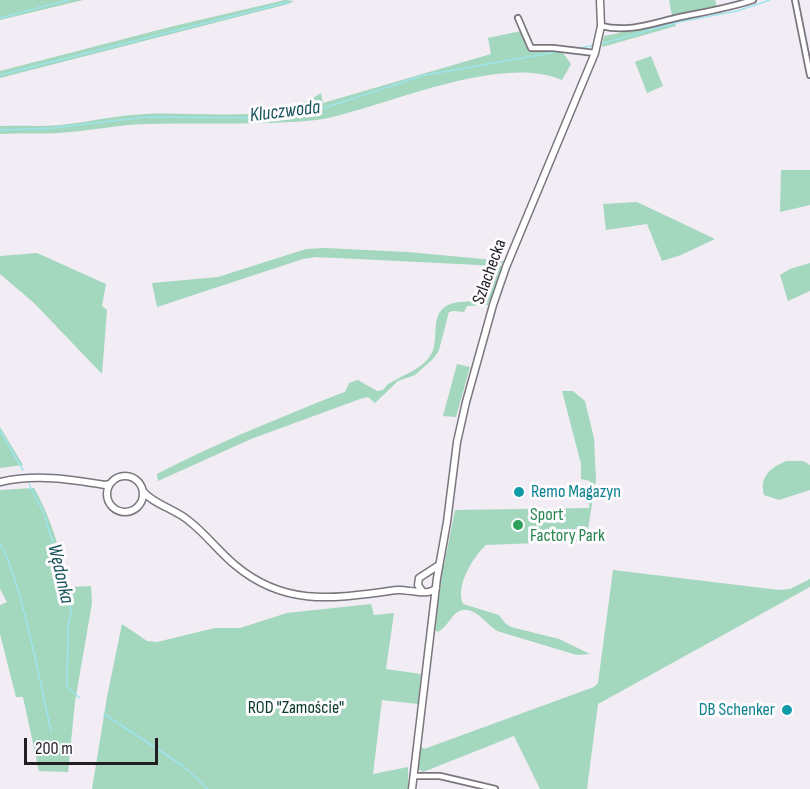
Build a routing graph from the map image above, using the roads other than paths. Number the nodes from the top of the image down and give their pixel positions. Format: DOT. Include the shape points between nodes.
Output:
graph roads {
  1 [pos="600,0"];
  2 [pos="753,0"];
  3 [pos="795,0"];
  4 [pos="518,18"];
  5 [pos="601,26"];
  6 [pos="595,52"];
  7 [pos="810,75"];
  8 [pos="0,482"];
  9 [pos="91,483"];
  10 [pos="110,484"];
  11 [pos="143,491"];
  12 [pos="107,495"];
  13 [pos="158,503"];
  14 [pos="139,507"];
  15 [pos="439,565"];
  16 [pos="426,574"];
  17 [pos="418,580"];
  18 [pos="436,586"];
  19 [pos="401,590"];
  20 [pos="424,592"];
  21 [pos="434,604"];
  22 [pos="413,776"];
  23 [pos="412,789"];
  24 [pos="495,789"];
  1 -- 5 [label="street, Szlachecka"];
  2 -- 5 [label="street" via="645,26"];
  3 -- 7 [label="street"];
  4 -- 6 [label="street" via="531,48"];
  5 -- 6 [label="street, Szlachecka"];
  6 -- 15 [label="street, Szlachecka" via="493,305 459,434"];
  8 -- 9 [label="street" via="39,477"];
  9 -- 10 [label="street"];
  9 -- 12 [label="street"];
  10 -- 11 [label="street" via="119,477 130,477 139,482"];
  10 -- 12 [label="street"];
  11 -- 13 [label="street"];
  11 -- 14 [label="street"];
  12 -- 14 [label="street" via="120,512"];
  13 -- 14 [label="street" via="147,502"];
  13 -- 19 [label="street" via="192,522 250,577 282,592 324,598"];
  15 -- 16 [label="street"];
  15 -- 18 [label="street, Szlachecka"];
  16 -- 17 [label="street"];
  16 -- 18 [label="street" via="434,577"];
  17 -- 19 [label="street"];
  17 -- 20 [label="street"];
  18 -- 20 [label="street"];
  18 -- 21 [label="street, Szlachecka"];
  19 -- 20 [label="street"];
  20 -- 21 [label="street"];
  21 -- 22 [label="street, Szlachecka"];
  22 -- 23 [label="street, Szlachecka"];
  22 -- 24 [label="street" via="440,776"];
}
